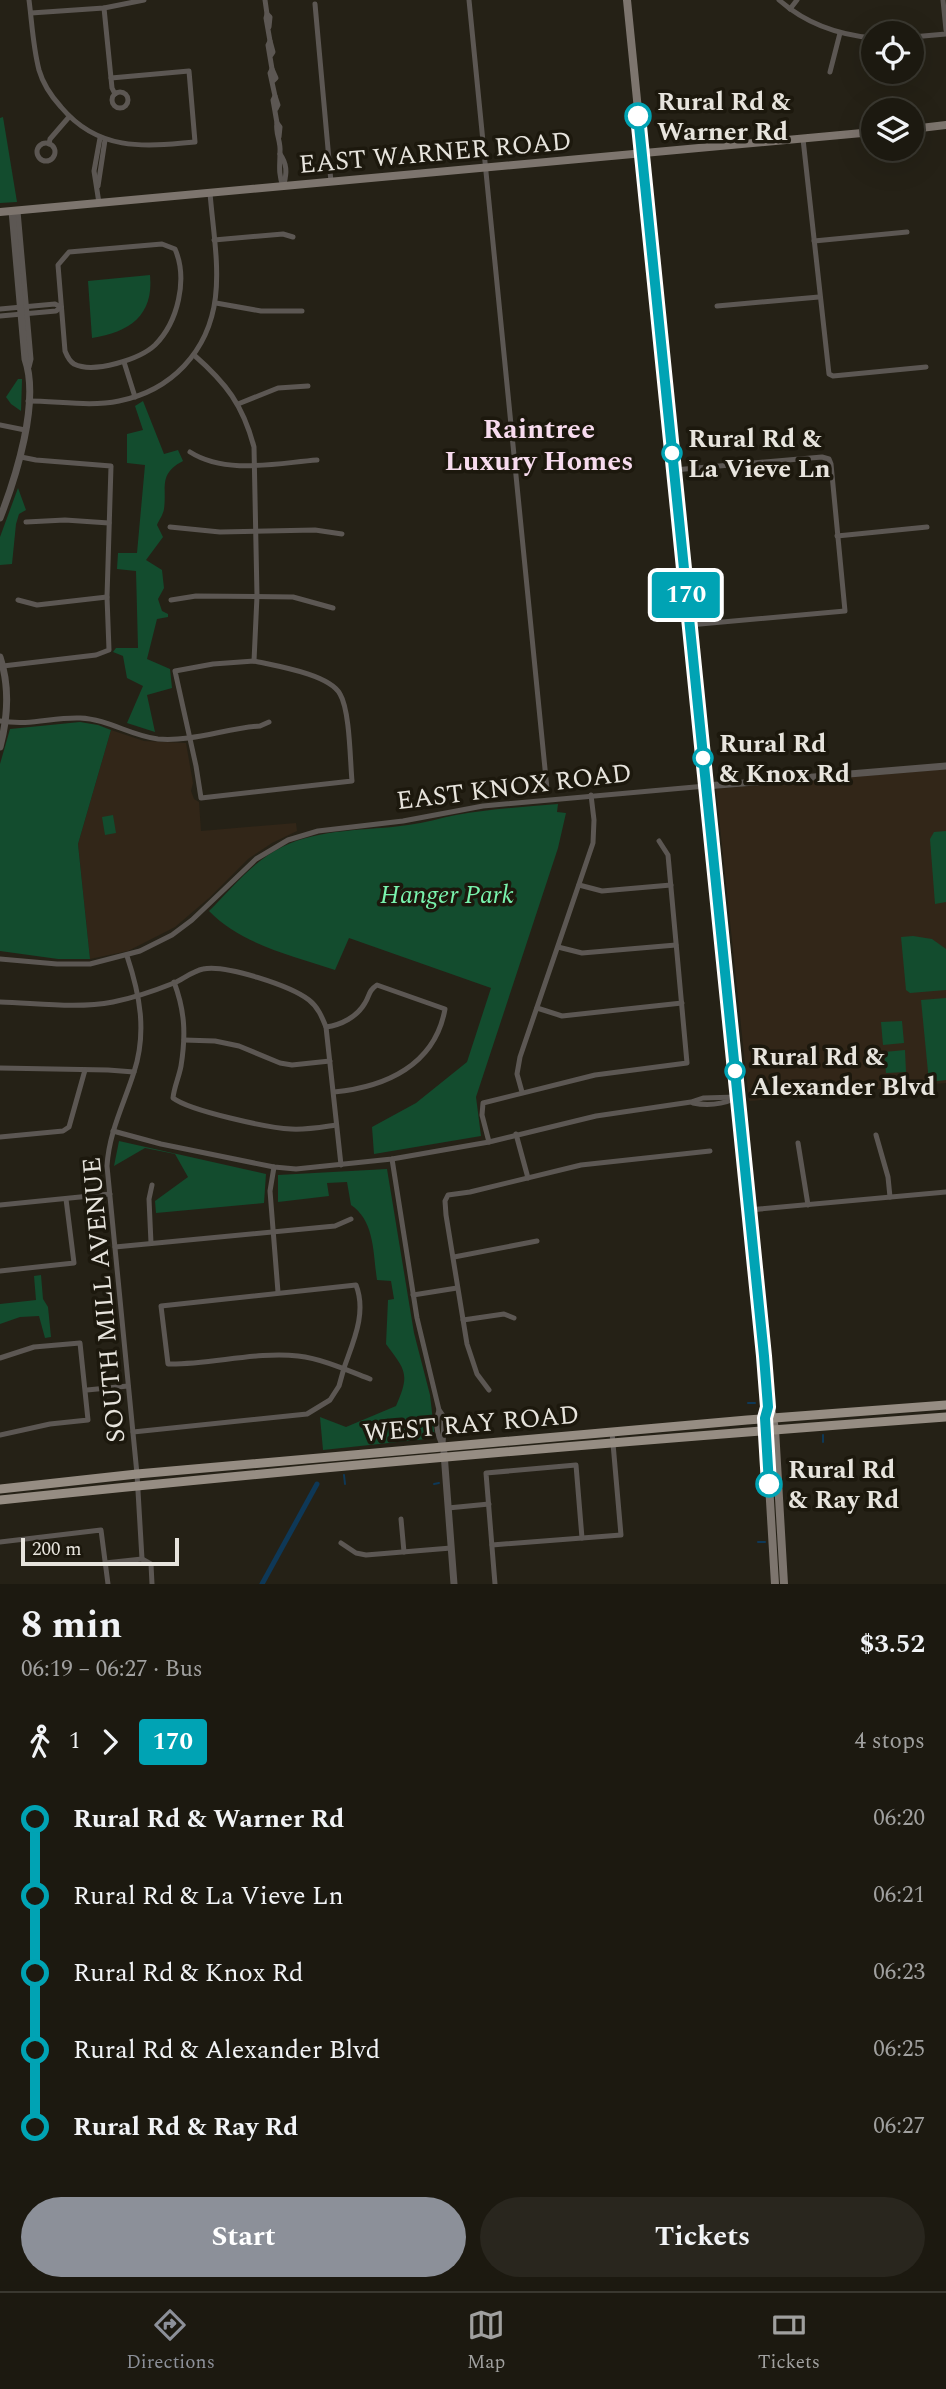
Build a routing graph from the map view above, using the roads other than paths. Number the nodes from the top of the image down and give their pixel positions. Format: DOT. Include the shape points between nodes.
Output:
graph roads {
  1 [pos="29,0"];
  2 [pos="144,0"];
  3 [pos="266,0"];
  4 [pos="468,0"];
  5 [pos="627,0"];
  6 [pos="779,0"];
  7 [pos="797,0"];
  8 [pos="943,0"];
  9 [pos="315,4"];
  10 [pos="104,8"];
  11 [pos="790,9"];
  12 [pos="31,13"];
  13 [pos="946,32"];
  14 [pos="840,33"];
  15 [pos="924,35"];
  16 [pos="861,36"];
  17 [pos="831,72"];
  18 [pos="111,78"];
  19 [pos="115,94"];
  20 [pos="69,117"];
  21 [pos="946,125"];
  22 [pos="924,128"];
  23 [pos="861,133"];
  24 [pos="102,139"];
  25 [pos="803,139"];
  26 [pos="49,144"];
  27 [pos="641,154"];
  28 [pos="485,168"];
  29 [pos="331,182"];
  30 [pos="283,187"];
  31 [pos="210,193"];
  32 [pos="99,203"];
  33 [pos="14,211"];
  34 [pos="0,212"];
  35 [pos="907,232"];
  36 [pos="293,237"];
  37 [pos="214,240"];
  38 [pos="814,241"];
  39 [pos="819,297"];
  40 [pos="216,303"];
  41 [pos="716,306"];
  42 [pos="61,307"];
  43 [pos="0,309"];
  44 [pos="23,310"];
  45 [pos="302,311"];
  46 [pos="0,316"];
  47 [pos="194,355"];
  48 [pos="124,362"];
  49 [pos="926,367"];
  50 [pos="308,386"];
  51 [pos="135,397"];
  52 [pos="28,401"];
  53 [pos="238,404"];
  54 [pos="0,425"];
  55 [pos="25,430"];
  56 [pos="190,452"];
  57 [pos="20,457"];
  58 [pos="317,460"];
  59 [pos="256,465"];
  60 [pos="674,470"];
  61 [pos="0,518"];
  62 [pos="26,522"];
  63 [pos="109,523"];
  64 [pos="170,527"];
  65 [pos="927,527"];
  66 [pos="257,531"];
  67 [pos="342,534"];
  68 [pos="837,536"];
  69 [pos="257,596"];
  70 [pos="107,597"];
  71 [pos="18,600"];
  72 [pos="171,600"];
  73 [pos="333,608"];
  74 [pos="689,625"];
  75 [pos="0,657"];
  76 [pos="254,661"];
  77 [pos="3,666"];
  78 [pos="3,722"];
  79 [pos="270,722"];
  80 [pos="190,737"];
  81 [pos="0,747"];
  82 [pos="946,766"];
  83 [pos="706,786"];
  84 [pos="547,789"];
  85 [pos="591,795"];
  86 [pos="659,841"];
  87 [pos="670,884"];
  88 [pos="579,885"];
  89 [pos="676,945"];
  90 [pos="558,947"];
  91 [pos="127,956"];
  92 [pos="0,958"];
  93 [pos="174,982"];
  94 [pos="139,996"];
  95 [pos="0,1002"];
  96 [pos="682,1003"];
  97 [pos="537,1008"];
  98 [pos="326,1027"];
  99 [pos="184,1040"];
  100 [pos="330,1062"];
  101 [pos="0,1068"];
  102 [pos="85,1070"];
  103 [pos="134,1072"];
  104 [pos="334,1092"];
  105 [pos="522,1092"];
  106 [pos="737,1097"];
  107 [pos="336,1125"];
  108 [pos="113,1131"];
  109 [pos="516,1134"];
  110 [pos="876,1135"];
  111 [pos="0,1137"];
  112 [pos="489,1142"];
  113 [pos="798,1143"];
  114 [pos="710,1151"];
  115 [pos="392,1159"];
  116 [pos="341,1165"];
  117 [pos="274,1167"];
  118 [pos="527,1178"];
  119 [pos="152,1185"];
  120 [pos="946,1192"];
  121 [pos="110,1194"];
  122 [pos="890,1197"];
  123 [pos="66,1199"];
  124 [pos="0,1205"];
  125 [pos="808,1205"];
  126 [pos="749,1210"];
  127 [pos="351,1219"];
  128 [pos="272,1232"];
  129 [pos="537,1241"];
  130 [pos="151,1243"];
  131 [pos="115,1247"];
  132 [pos="454,1257"];
  133 [pos="0,1271"];
  134 [pos="457,1288"];
  135 [pos="278,1292"];
  136 [pos="413,1295"];
  137 [pos="514,1318"];
  138 [pos="463,1320"];
  139 [pos="0,1359"];
  140 [pos="344,1368"];
  141 [pos="370,1379"];
  142 [pos="128,1386"];
  143 [pos="87,1390"];
  144 [pos="489,1390"];
  145 [pos="946,1405"];
  146 [pos="928,1407"];
  147 [pos="946,1417"];
  148 [pos="928,1418"];
  149 [pos="770,1424"];
  150 [pos="133,1432"];
  151 [pos="612,1432"];
  152 [pos="0,1436"];
  153 [pos="614,1444"];
  154 [pos="444,1453"];
  155 [pos="137,1480"];
  156 [pos="0,1489"];
  157 [pos="0,1500"];
  158 [pos="489,1504"];
  159 [pos="448,1508"];
  160 [pos="401,1519"];
  161 [pos="582,1538"];
  162 [pos="0,1542"];
  163 [pos="341,1543"];
  164 [pos="492,1545"];
  165 [pos="451,1548"];
  166 [pos="404,1552"];
  167 [pos="142,1559"];
  168 [pos="105,1563"];
  169 [pos="107,1584"];
  170 [pos="152,1584"];
  171 [pos="454,1584"];
  172 [pos="495,1584"];
  173 [pos="775,1584"];
  174 [pos="784,1584"];
  1 -- 12 [label="street"];
  2 -- 10 [label="street"];
  3 -- 30 [label="street"];
  4 -- 28 [label="street"];
  5 -- 27 [label="main road"];
  6 -- 11 [label="street"];
  7 -- 11 [label="street"];
  8 -- 13 [label="street"];
  9 -- 29 [label="street"];
  10 -- 12 [label="street"];
  10 -- 18 [label="street"];
  11 -- 14 [label="street"];
  12 -- 20 [label="street" via="40,73"];
  13 -- 15 [label="street"];
  14 -- 16 [label="street"];
  14 -- 17 [label="street"];
  18 -- 19 [label="street"];
  18 -- 24 [label="street" via="189,71 195,142 130,145"];
  20 -- 24 [label="street"];
  20 -- 26 [label="street"];
  21 -- 22 [label="main road"];
  23 -- 25 [label="main road, EAST WARNER ROAD"];
  24 -- 32 [label="street" via="94,181"];
  25 -- 27 [label="main road, EAST WARNER ROAD"];
  25 -- 38 [label="street"];
  27 -- 28 [label="main road, EAST WARNER ROAD"];
  27 -- 60 [label="main road"];
  28 -- 29 [label="main road, EAST WARNER ROAD"];
  28 -- 84 [label="street"];
  29 -- 30 [label="main road, EAST WARNER ROAD"];
  30 -- 31 [label="main road, EAST WARNER ROAD"];
  31 -- 32 [label="main road, EAST WARNER ROAD"];
  31 -- 37 [label="street"];
  32 -- 33 [label="main road, EAST WARNER ROAD"];
  33 -- 34 [label="main road, EAST WARNER ROAD"];
  33 -- 44 [label="street"];
  35 -- 38 [label="street"];
  36 -- 37 [label="street"];
  37 -- 40 [label="street"];
  38 -- 39 [label="street"];
  39 -- 41 [label="street"];
  39 -- 49 [label="street" via="829,374"];
  40 -- 45 [label="street" via="261,311"];
  40 -- 47 [label="street" via="204,342"];
  42 -- 44 [label="street" via="56,311"];
  42 -- 48 [label="street" via="68,359 93,366"];
  42 -- 48 [label="street" via="58,265 69,252 162,244 175,249 179,294 170,324 144,354"];
  43 -- 44 [label="street"];
  44 -- 46 [label="street"];
  44 -- 52 [label="street"];
  47 -- 51 [label="street" via="169,381"];
  47 -- 53 [label="street" via="221,379"];
  48 -- 51 [label="street"];
  50 -- 53 [label="street" via="278,388"];
  51 -- 52 [label="street" via="100,404"];
  52 -- 55 [label="street"];
  53 -- 59 [label="street" via="248,424"];
  54 -- 55 [label="street"];
  55 -- 57 [label="street"];
  56 -- 59 [label="street" via="203,460"];
  57 -- 61 [label="street"];
  57 -- 63 [label="street" via="111,466"];
  58 -- 59 [label="street"];
  59 -- 66 [label="street"];
  60 -- 68 [label="street" via="829,459"];
  60 -- 74 [label="main road"];
  62 -- 63 [label="street"];
  63 -- 70 [label="street"];
  64 -- 66 [label="street"];
  65 -- 68 [label="street"];
  66 -- 67 [label="street"];
  66 -- 69 [label="street"];
  68 -- 74 [label="street" via="845,611"];
  69 -- 72 [label="street"];
  69 -- 73 [label="street" via="293,597"];
  69 -- 76 [label="street"];
  70 -- 71 [label="street" via="37,605"];
  70 -- 77 [label="street" via="108,650"];
  74 -- 83 [label="main road"];
  75 -- 77 [label="street"];
  76 -- 80 [label="street" via="175,671"];
  76 -- 80 [label="street" via="334,686 344,704 352,781 201,798"];
  77 -- 78 [label="street"];
  78 -- 80 [label="street" via="82,718 153,738"];
  78 -- 81 [label="street"];
  79 -- 80 [label="street"];
  82 -- 83 [label="street, EAST KNOX ROAD"];
  83 -- 85 [label="street, EAST KNOX ROAD"];
  83 -- 106 [label="main road"];
  85 -- 88 [label="street" via="593,843"];
  85 -- 91 [label="street, EAST KNOX ROAD" via="468,808 299,836 256,859 180,930"];
  86 -- 87 [label="street" via="667,855"];
  87 -- 88 [label="street" via="602,891"];
  87 -- 89 [label="street"];
  88 -- 90 [label="street"];
  89 -- 90 [label="street" via="582,953"];
  89 -- 96 [label="street"];
  90 -- 97 [label="street"];
  91 -- 92 [label="street, EAST KNOX ROAD" via="70,965"];
  91 -- 94 [label="street, SOUTH MILL AVENUE"];
  93 -- 94 [label="street"];
  93 -- 98 [label="street" via="200,970 228,969 296,992 311,1001"];
  93 -- 99 [label="street" via="183,1007"];
  94 -- 95 [label="street" via="99,1004"];
  94 -- 103 [label="street, SOUTH MILL AVENUE" via="142,1033"];
  96 -- 97 [label="street" via="562,1016"];
  96 -- 105 [label="street" via="687,1063 595,1075"];
  97 -- 105 [label="street" via="520,1057 517,1074"];
  98 -- 100 [label="street"];
  98 -- 104 [label="street" via="356,1014 377,985 445,1009 442,1027 415,1062 381,1083"];
  99 -- 100 [label="street" via="239,1046 292,1065"];
  99 -- 107 [label="street" via="173,1098 180,1103 291,1129"];
  100 -- 104 [label="street"];
  101 -- 102 [label="street"];
  102 -- 103 [label="street"];
  102 -- 111 [label="street" via="69,1127"];
  103 -- 108 [label="street, SOUTH MILL AVENUE"];
  104 -- 107 [label="street"];
  105 -- 112 [label="street" via="483,1102"];
  106 -- 109 [label="street" via="703,1098"];
  106 -- 126 [label="main road"];
  107 -- 116 [label="street"];
  108 -- 117 [label="street"];
  108 -- 121 [label="street, SOUTH MILL AVENUE" via="107,1166"];
  109 -- 112 [label="street"];
  109 -- 118 [label="street"];
  110 -- 122 [label="street"];
  112 -- 115 [label="street"];
  113 -- 125 [label="street"];
  114 -- 118 [label="street" via="581,1165"];
  115 -- 116 [label="street"];
  115 -- 136 [label="street"];
  116 -- 117 [label="street"];
  117 -- 128 [label="street"];
  118 -- 132 [label="street" via="449,1195 444,1200"];
  119 -- 130 [label="street"];
  120 -- 122 [label="street"];
  121 -- 123 [label="street"];
  121 -- 131 [label="street, SOUTH MILL AVENUE"];
  122 -- 125 [label="street"];
  123 -- 124 [label="street"];
  123 -- 133 [label="street" via="74,1263"];
  125 -- 126 [label="street"];
  126 -- 149 [label="main road"];
  127 -- 128 [label="street" via="335,1226"];
  128 -- 130 [label="street"];
  128 -- 135 [label="street"];
  129 -- 132 [label="street"];
  130 -- 131 [label="street"];
  131 -- 142 [label="street, SOUTH MILL AVENUE"];
  132 -- 134 [label="street"];
  134 -- 136 [label="street"];
  134 -- 138 [label="street"];
  135 -- 140 [label="street" via="356,1285 359,1324"];
  135 -- 140 [label="street" via="160,1306 167,1364 295,1356"];
  136 -- 154 [label="street"];
  137 -- 138 [label="street" via="504,1314"];
  138 -- 144 [label="street" via="477,1374"];
  139 -- 143 [label="street" via="34,1347 80,1343"];
  140 -- 141 [label="street"];
  140 -- 150 [label="street" via="330,1400 307,1414"];
  142 -- 143 [label="street"];
  142 -- 150 [label="street, SOUTH MILL AVENUE"];
  143 -- 152 [label="street" via="88,1420"];
  145 -- 146 [label="main road, WEST RAY ROAD"];
  146 -- 148 [label="main road"];
  146 -- 149 [label="main road, WEST RAY ROAD"];
  147 -- 148 [label="main road, WEST RAY ROAD"];
  148 -- 149 [label="main road, WEST RAY ROAD"];
  149 -- 151 [label="main road, WEST RAY ROAD"];
  149 -- 153 [label="main road, WEST RAY ROAD"];
  149 -- 173 [label="main road"];
  149 -- 174 [label="main road"];
  150 -- 155 [label="street, SOUTH MILL AVENUE"];
  151 -- 153 [label="street"];
  151 -- 154 [label="main road, WEST RAY ROAD"];
  153 -- 154 [label="main road, WEST RAY ROAD"];
  153 -- 161 [label="street" via="621,1535"];
  154 -- 155 [label="main road, WEST RAY ROAD"];
  154 -- 159 [label="street"];
  155 -- 156 [label="main road, WEST RAY ROAD"];
  155 -- 157 [label="main road, WEST RAY ROAD"];
  155 -- 167 [label="street, SOUTH MILL AVENUE"];
  158 -- 159 [label="street"];
  158 -- 161 [label="street" via="486,1473 576,1465"];
  158 -- 164 [label="street"];
  159 -- 165 [label="street"];
  160 -- 166 [label="street"];
  161 -- 164 [label="street"];
  162 -- 168 [label="street" via="101,1531"];
  163 -- 166 [label="street" via="366,1555"];
  164 -- 172 [label="street"];
  165 -- 166 [label="street"];
  165 -- 171 [label="street"];
  167 -- 168 [label="street"];
  167 -- 170 [label="street, SOUTH MILL AVENUE" via="151,1564"];
  168 -- 169 [label="street"];
}
